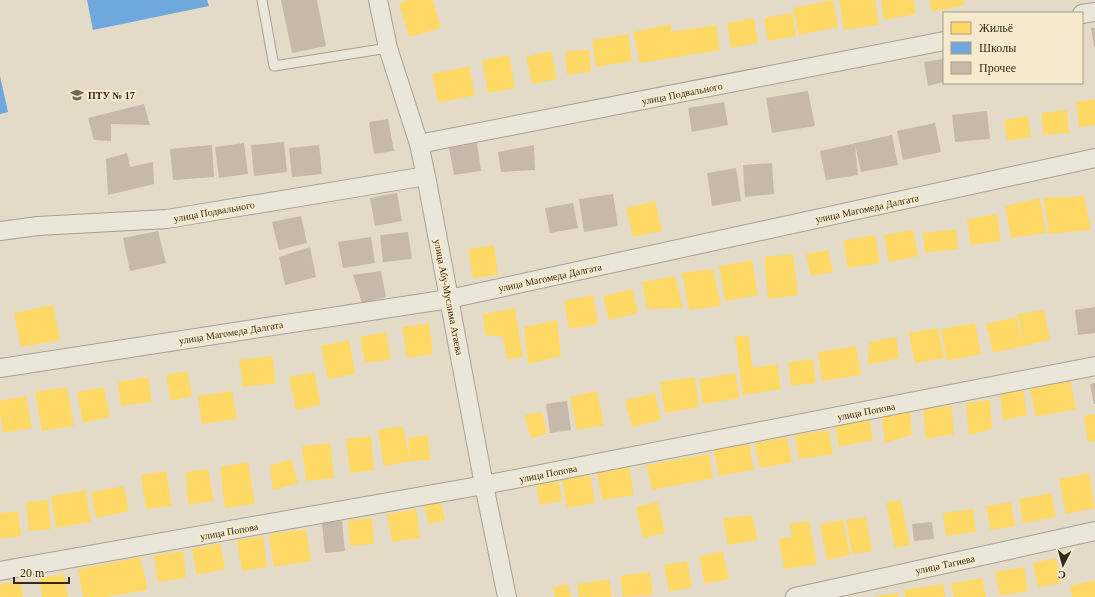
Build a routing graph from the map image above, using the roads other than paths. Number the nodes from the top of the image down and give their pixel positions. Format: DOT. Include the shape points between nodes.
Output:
graph roads {
  1 [pos="262,0"];
  2 [pos="378,0"];
  3 [pos="1095,12"];
  4 [pos="1083,14"];
  5 [pos="943,41"];
  6 [pos="388,48"];
  7 [pos="419,144"];
  8 [pos="1095,158"];
  9 [pos="426,176"];
  10 [pos="0,231"];
  11 [pos="449,299"];
  12 [pos="1095,366"];
  13 [pos="0,368"];
  14 [pos="484,486"];
  15 [pos="1095,531"];
  16 [pos="0,571"];
  17 [pos="507,597"];
  18 [pos="795,597"];
  1 -- 6 [label="lane" via="274,66"];
  2 -- 6 [label="street, улица Абу-Муслима Атаева"];
  3 -- 4 [label="street"];
  5 -- 7 [label="street, улица Подвального"];
  6 -- 7 [label="street, улица Абу-Муслима Атаева"];
  7 -- 9 [label="street, улица Абу-Муслима Атаева"];
  8 -- 11 [label="street, улица Магомеда Далгата"];
  9 -- 10 [label="street, улица Подвального" via="167,219 38,226"];
  9 -- 11 [label="street, улица Абу-Муслима Атаева"];
  11 -- 13 [label="street, улица Магомеда Далгата"];
  11 -- 14 [label="street, улица Абу-Муслима Атаева"];
  12 -- 14 [label="street, улица Попова"];
  14 -- 16 [label="street, улица Попова"];
  14 -- 17 [label="street, улица Абу-Муслима Атаева"];
  15 -- 18 [label="street, улица Тагиева"];
}
